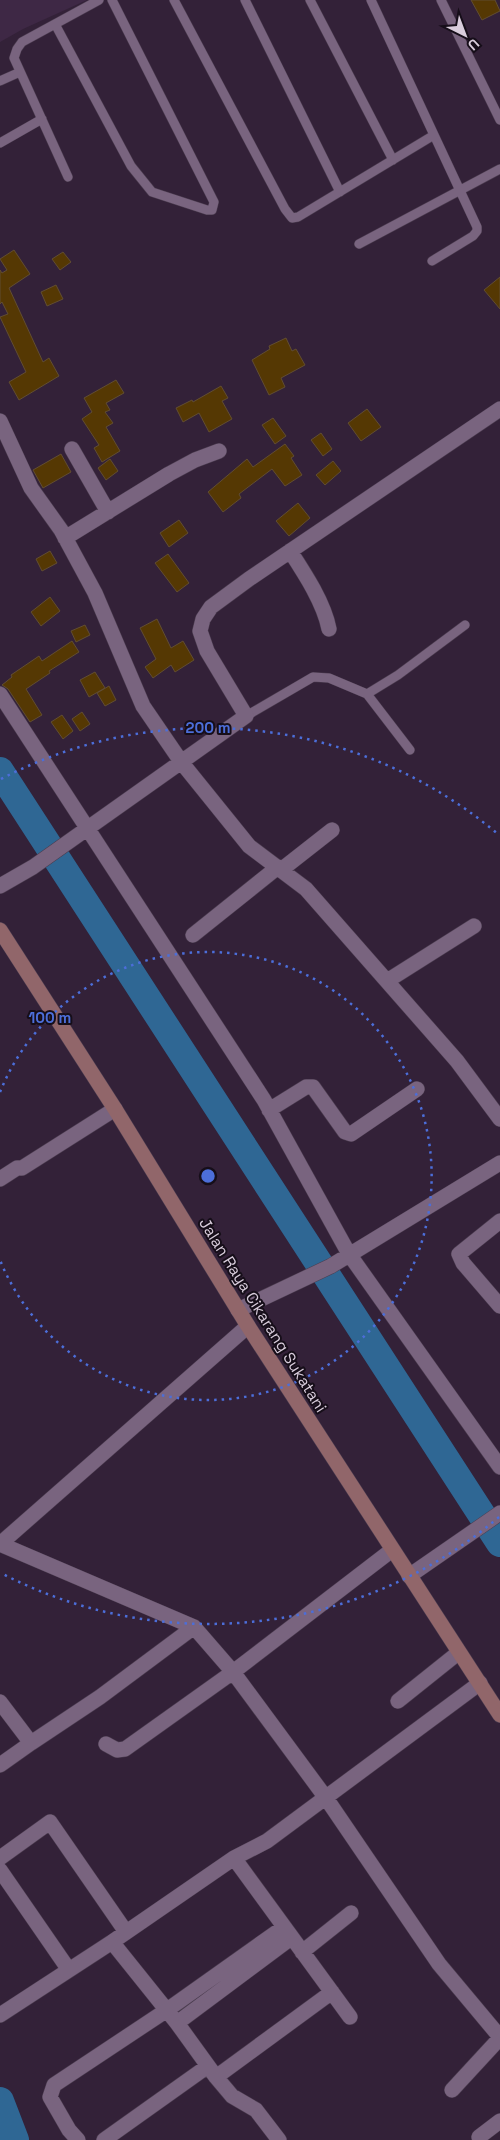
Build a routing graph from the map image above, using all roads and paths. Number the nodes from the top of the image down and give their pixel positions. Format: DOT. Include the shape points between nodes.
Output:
graph roads {
  1 [pos="99,0"];
  2 [pos="112,0"];
  3 [pos="174,0"];
  4 [pos="244,0"];
  5 [pos="310,0"];
  6 [pos="371,0"];
  7 [pos="441,0"];
  8 [pos="55,24"];
  9 [pos="20,72"];
  10 [pos="0,81"];
  11 [pos="42,119"];
  12 [pos="500,120"];
  13 [pos="434,135"];
  14 [pos="0,143"];
  15 [pos="393,160"];
  16 [pos="500,169"];
  17 [pos="68,177"];
  18 [pos="460,191"];
  19 [pos="340,192"];
  20 [pos="359,244"];
  21 [pos="432,261"];
  22 [pos="500,409"];
  23 [pos="0,421"];
  24 [pos="72,449"];
  25 [pos="218,452"];
  26 [pos="108,512"];
  27 [pos="65,538"];
  28 [pos="290,551"];
  29 [pos="465,625"];
  30 [pos="329,629"];
  31 [pos="0,694"];
  32 [pos="367,694"];
  33 [pos="246,716"];
  34 [pos="410,750"];
  35 [pos="182,763"];
  36 [pos="86,828"];
  37 [pos="332,830"];
  38 [pos="279,869"];
  39 [pos="0,886"];
  40 [pos="474,926"];
  41 [pos="0,930"];
  42 [pos="193,935"];
  43 [pos="388,981"];
  44 [pos="418,1088"];
  45 [pos="115,1109"];
  46 [pos="269,1110"];
  47 [pos="500,1120"];
  48 [pos="500,1163"];
  49 [pos="22,1168"];
  50 [pos="0,1179"];
  51 [pos="0,1186"];
  52 [pos="500,1221"];
  53 [pos="349,1254"];
  54 [pos="500,1306"];
  55 [pos="238,1310"];
  56 [pos="248,1326"];
  57 [pos="500,1467"];
  58 [pos="500,1513"];
  59 [pos="0,1544"];
  60 [pos="392,1550"];
  61 [pos="409,1576"];
  62 [pos="194,1627"];
  63 [pos="458,1653"];
  64 [pos="233,1672"];
  65 [pos="480,1683"];
  66 [pos="0,1702"];
  67 [pos="398,1702"];
  68 [pos="500,1715"];
  69 [pos="31,1743"];
  70 [pos="106,1744"];
  71 [pos="0,1765"];
  72 [pos="326,1798"];
  73 [pos="0,1858"];
  74 [pos="234,1858"];
  75 [pos="0,1870"];
  76 [pos="351,1913"];
  77 [pos="126,1932"];
  78 [pos="287,1932"];
  79 [pos="112,1942"];
  80 [pos="302,1952"];
  81 [pos="69,1970"];
  82 [pos="332,1992"];
  83 [pos="167,2010"];
  84 [pos="3,2013"];
  85 [pos="350,2016"];
  86 [pos="177,2023"];
  87 [pos="500,2037"];
  88 [pos="212,2072"];
  89 [pos="452,2090"];
  90 [pos="500,2121"];
  91 [pos="479,2137"];
  92 [pos="78,2140"];
  93 [pos="104,2140"];
  94 [pos="279,2140"];
  1 -- 8 [label="lane"];
  2 -- 8 [label="lane" via="214,202 212,210 152,192 145,185 131,166"];
  3 -- 19 [label="lane" via="289,217 298,217"];
  4 -- 19 [label="lane"];
  5 -- 15 [label="lane"];
  6 -- 13 [label="lane"];
  7 -- 12 [label="lane"];
  8 -- 9 [label="lane" via="22,42 14,58"];
  9 -- 10 [label="lane"];
  9 -- 11 [label="lane"];
  11 -- 14 [label="lane"];
  11 -- 17 [label="lane"];
  13 -- 15 [label="lane"];
  13 -- 18 [label="lane"];
  15 -- 19 [label="lane"];
  16 -- 18 [label="lane"];
  18 -- 20 [label="lane"];
  18 -- 21 [label="lane" via="477,231"];
  22 -- 28 [label="street"];
  23 -- 27 [label="street" via="31,488"];
  24 -- 26 [label="street"];
  25 -- 26 [label="street" via="194,460"];
  26 -- 27 [label="street"];
  27 -- 35 [label="street" via="95,594 143,706"];
  28 -- 30 [label="street" via="327,616"];
  28 -- 33 [label="street" via="222,597 203,619 200,631 208,651"];
  29 -- 32 [label="lane"];
  31 -- 36 [label="street"];
  32 -- 33 [label="lane" via="329,678 314,677"];
  32 -- 34 [label="lane"];
  33 -- 35 [label="street"];
  35 -- 36 [label="street"];
  35 -- 38 [label="street" via="249,846"];
  36 -- 39 [label="street"];
  36 -- 46 [label="street"];
  37 -- 38 [label="street"];
  38 -- 42 [label="street"];
  38 -- 43 [label="street" via="306,889"];
  40 -- 43 [label="street"];
  41 -- 45 [label="main road, Jalan Raya Cikarang Sukatani"];
  43 -- 47 [label="street" via="457,1061"];
  44 -- 46 [label="street" via="351,1134 345,1132 312,1087 306,1087"];
  45 -- 49 [label="street"];
  45 -- 55 [label="main road, Jalan Raya Cikarang Sukatani"];
  46 -- 53 [label="street"];
  48 -- 53 [label="street"];
  49 -- 50 [label="street"];
  49 -- 51 [label="street" via="20,1173"];
  52 -- 54 [label="street" via="459,1254"];
  53 -- 55 [label="street" via="331,1266"];
  53 -- 57 [label="street"];
  55 -- 56 [label="main road, Jalan Raya Cikarang Sukatani"];
  56 -- 59 [label="street"];
  56 -- 60 [label="main road, Jalan Raya Cikarang Sukatani"];
  58 -- 61 [label="street"];
  59 -- 62 [label="street"];
  60 -- 61 [label="main road, Jalan Raya Cikarang Sukatani"];
  60 -- 64 [label="street"];
  61 -- 63 [label="main road, Jalan Raya Cikarang Sukatani"];
  62 -- 64 [label="street"];
  62 -- 69 [label="street" via="100,1697"];
  63 -- 65 [label="main road, Jalan Raya Cikarang Sukatani"];
  63 -- 67 [label="street"];
  64 -- 70 [label="street" via="125,1749 117,1750"];
  64 -- 72 [label="street"];
  65 -- 68 [label="main road, Jalan Raya Cikarang Sukatani"];
  65 -- 72 [label="street"];
  66 -- 69 [label="street"];
  69 -- 71 [label="street"];
  72 -- 74 [label="street" via="267,1841"];
  72 -- 87 [label="street" via="439,1964"];
  73 -- 77 [label="street" via="50,1822"];
  74 -- 77 [label="street"];
  74 -- 78 [label="street"];
  75 -- 81 [label="street"];
  76 -- 80 [label="street"];
  77 -- 79 [label="street"];
  78 -- 80 [label="street"];
  78 -- 83 [label="street"];
  78 -- 86 [label="street"];
  79 -- 81 [label="street"];
  79 -- 83 [label="street"];
  80 -- 82 [label="street"];
  81 -- 84 [label="street"];
  82 -- 85 [label="street"];
  82 -- 88 [label="street"];
  83 -- 86 [label="street"];
  83 -- 92 [label="street" via="54,2085 50,2097"];
  86 -- 88 [label="street"];
  87 -- 89 [label="street"];
  88 -- 93 [label="street"];
  88 -- 94 [label="street" via="232,2096 256,2110"];
  90 -- 91 [label="street"];
}
